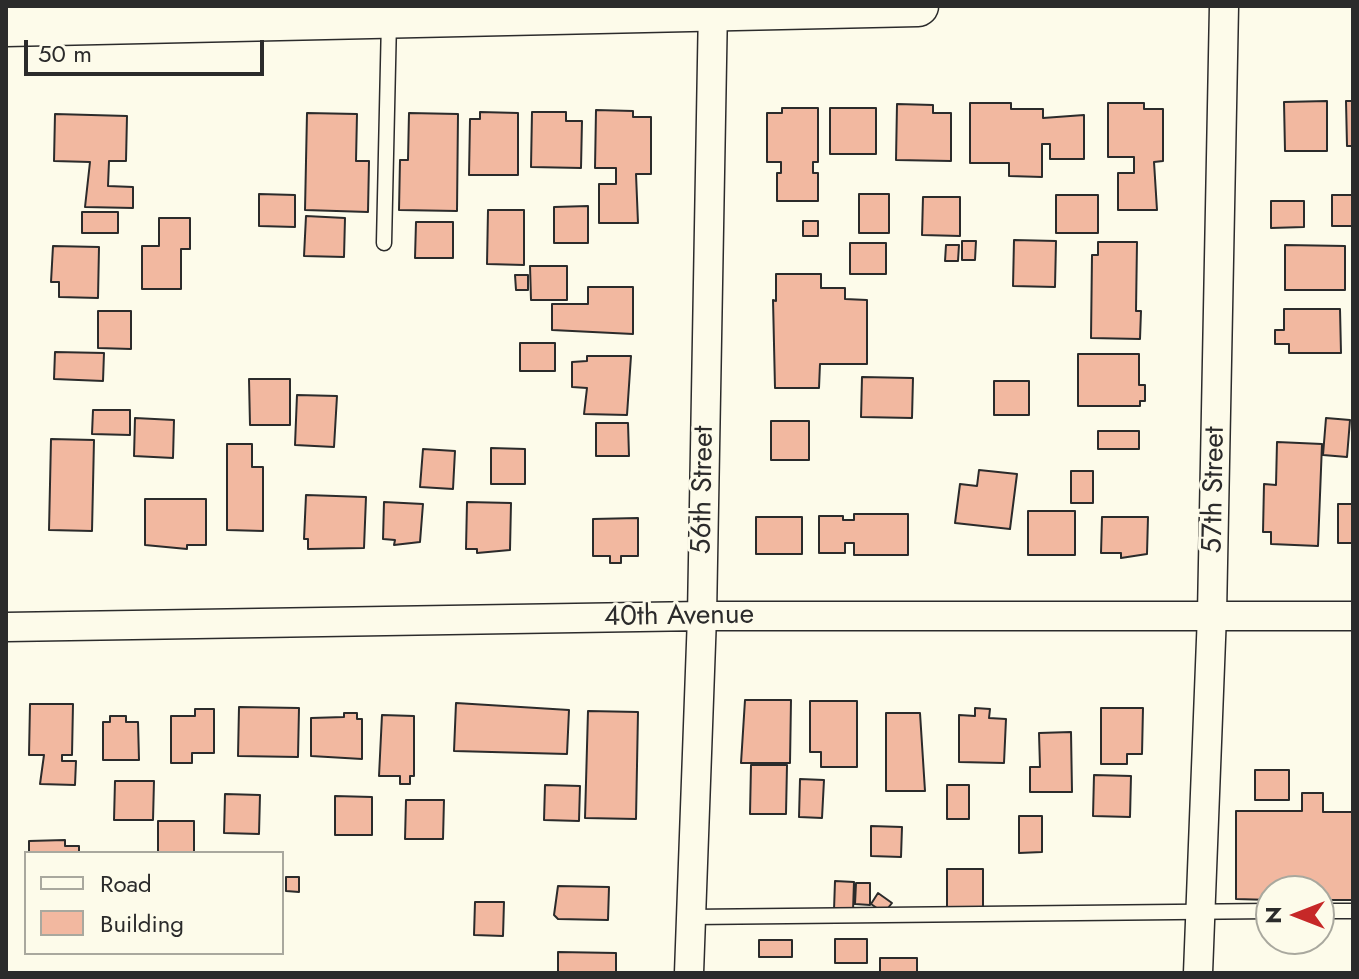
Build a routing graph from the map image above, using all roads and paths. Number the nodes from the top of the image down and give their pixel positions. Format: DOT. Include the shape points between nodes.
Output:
graph roads {
  1 [pos="918,6"];
  2 [pos="1224,6"];
  3 [pos="713,8"];
  4 [pos="389,17"];
  5 [pos="6,26"];
  6 [pos="384,243"];
  7 [pos="1212,614"];
  8 [pos="702,616"];
  9 [pos="1353,616"];
  10 [pos="6,627"];
  11 [pos="1255,911"];
  12 [pos="1200,912"];
  13 [pos="691,917"];
  14 [pos="689,973"];
  15 [pos="1198,973"];
  1 -- 3 [label="main road"];
  2 -- 7 [label="street, 57th Street"];
  3 -- 4 [label="main road"];
  3 -- 8 [label="street, 56th Street"];
  4 -- 5 [label="main road"];
  4 -- 6 [label="lane"];
  7 -- 8 [label="street, 40th Avenue"];
  7 -- 9 [label="street, 40th Avenue"];
  7 -- 12 [label="street, 57th Street"];
  8 -- 10 [label="street, 40th Avenue"];
  8 -- 13 [label="street, 56th Street"];
  11 -- 12 [label="lane"];
  12 -- 13 [label="lane"];
  12 -- 15 [label="street, 57th Street"];
  13 -- 14 [label="street, 56th Street"];
}
